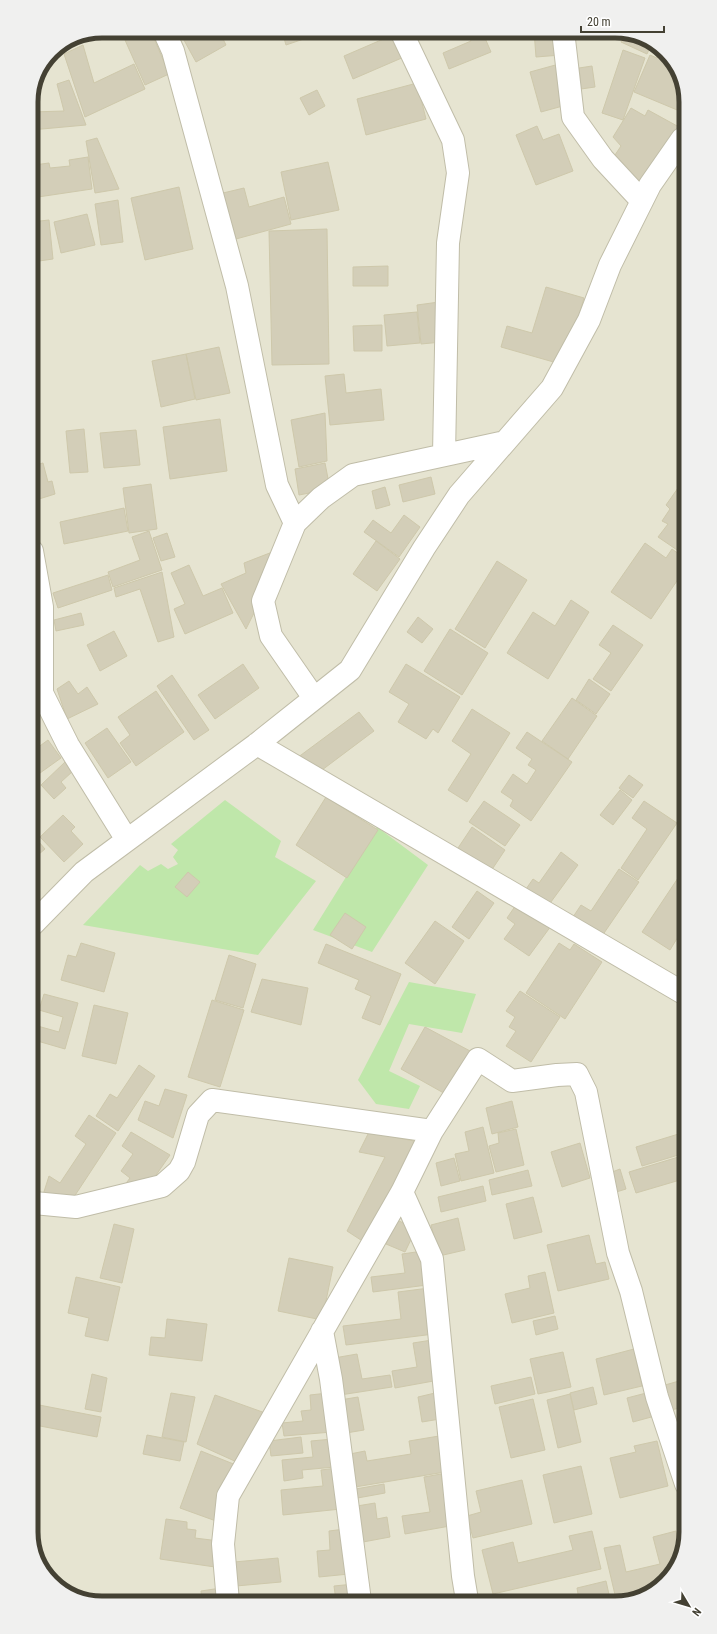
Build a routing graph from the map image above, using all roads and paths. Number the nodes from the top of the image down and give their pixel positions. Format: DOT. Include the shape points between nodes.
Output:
graph roads {
  1 [pos="167,38"];
  2 [pos="404,38"];
  3 [pos="564,38"];
  4 [pos="679,143"];
  5 [pos="642,201"];
  6 [pos="505,442"];
  7 [pos="444,455"];
  8 [pos="295,523"];
  9 [pos="38,585"];
  10 [pos="314,698"];
  11 [pos="257,744"];
  12 [pos="127,840"];
  13 [pos="38,919"];
  14 [pos="679,990"];
  15 [pos="432,1131"];
  16 [pos="402,1192"];
  17 [pos="38,1203"];
  18 [pos="322,1332"];
  19 [pos="679,1463"];
  20 [pos="227,1596"];
  21 [pos="359,1596"];
  22 [pos="466,1596"];
  1 -- 8 [label="street" via="173,50 237,286 277,485"];
  2 -- 7 [label="street" via="453,140 458,173 448,242"];
  3 -- 5 [label="street" via="573,117 603,159"];
  4 -- 5 [label="street"];
  5 -- 6 [label="street" via="610,265 589,320 552,388"];
  6 -- 7 [label="street"];
  6 -- 10 [label="street" via="459,495 350,670"];
  7 -- 8 [label="street" via="353,475 321,498"];
  8 -- 10 [label="street" via="263,601 271,636"];
  9 -- 12 [label="street" via="42,607 42,693 68,745"];
  10 -- 11 [label="street"];
  11 -- 12 [label="street"];
  11 -- 14 [label="street"];
  12 -- 13 [label="street" via="84,872"];
  15 -- 16 [label="street"];
  15 -- 17 [label="street" via="212,1100 198,1115 179,1171 162,1186 76,1207"];
  15 -- 19 [label="street" via="478,1059 512,1082 576,1074 586,1092 618,1253 631,1291 657,1397"];
  16 -- 18 [label="street"];
  16 -- 22 [label="street" via="432,1259"];
  18 -- 20 [label="street" via="228,1496 223,1544"];
  18 -- 21 [label="street" via="331,1380"];
}
